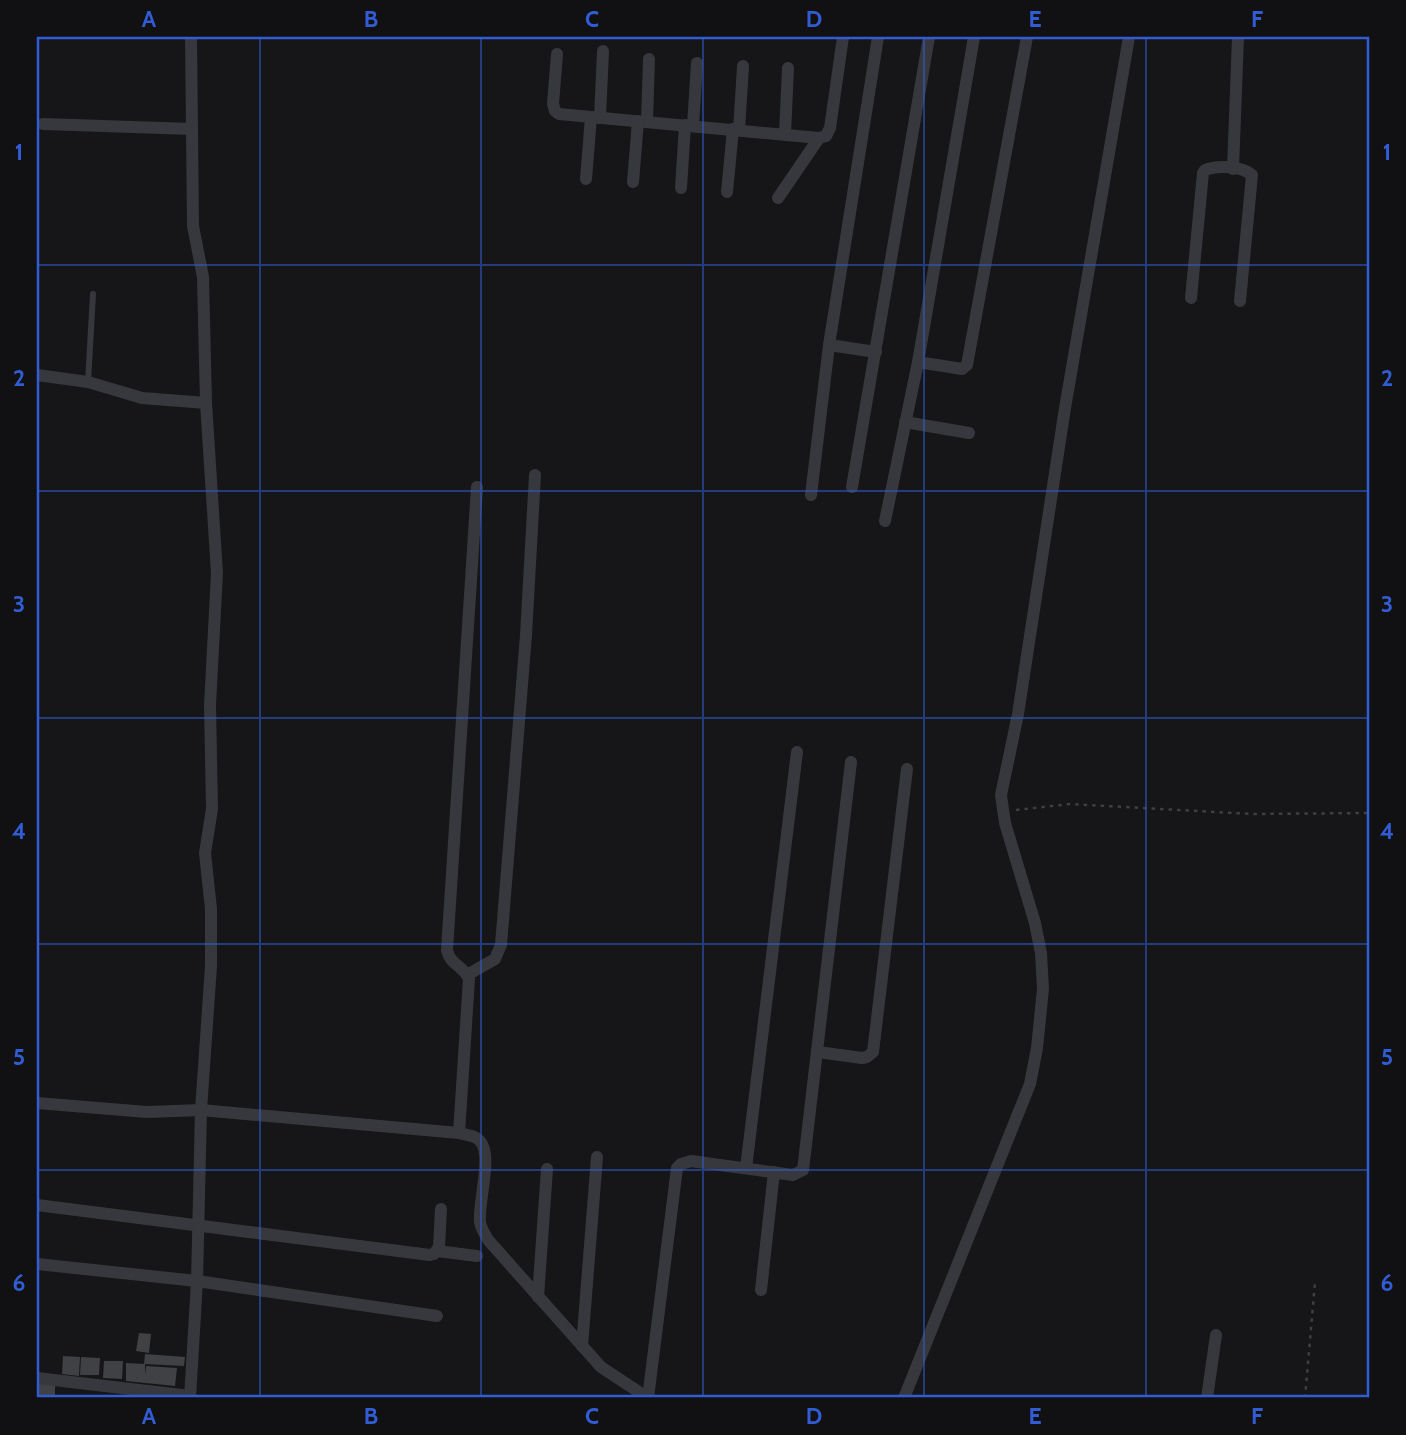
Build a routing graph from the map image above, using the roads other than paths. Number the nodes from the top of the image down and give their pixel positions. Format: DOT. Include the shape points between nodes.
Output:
graph roads {
  1 [pos="191,37"];
  2 [pos="843,37"];
  3 [pos="878,37"];
  4 [pos="929,37"];
  5 [pos="974,37"];
  6 [pos="1027,37"];
  7 [pos="1129,37"];
  8 [pos="1238,37"];
  9 [pos="603,51"];
  10 [pos="557,54"];
  11 [pos="649,59"];
  12 [pos="697,63"];
  13 [pos="743,66"];
  14 [pos="788,68"];
  15 [pos="595,117"];
  16 [pos="643,121"];
  17 [pos="43,124"];
  18 [pos="689,125"];
  19 [pos="192,129"];
  20 [pos="736,130"];
  21 [pos="785,134"];
  22 [pos="818,138"];
  23 [pos="1233,169"];
  24 [pos="586,179"];
  25 [pos="633,182"];
  26 [pos="681,188"];
  27 [pos="727,192"];
  28 [pos="778,198"];
  29 [pos="93,294"];
  30 [pos="1191,298"];
  31 [pos="1240,301"];
  32 [pos="829,345"];
  33 [pos="876,352"];
  34 [pos="918,362"];
  35 [pos="37,375"];
  36 [pos="88,382"];
  37 [pos="206,404"];
  38 [pos="905,422"];
  39 [pos="969,433"];
  40 [pos="535,474"];
  41 [pos="477,487"];
  42 [pos="852,487"];
  43 [pos="811,495"];
  44 [pos="885,521"];
  45 [pos="797,752"];
  46 [pos="851,762"];
  47 [pos="907,769"];
  48 [pos="467,975"];
  49 [pos="818,1052"];
  50 [pos="37,1103"];
  51 [pos="201,1110"];
  52 [pos="459,1133"];
  53 [pos="597,1157"];
  54 [pos="746,1168"];
  55 [pos="547,1169"];
  56 [pos="774,1172"];
  57 [pos="37,1205"];
  58 [pos="441,1209"];
  59 [pos="199,1224"];
  60 [pos="437,1251"];
  61 [pos="477,1256"];
  62 [pos="37,1264"];
  63 [pos="197,1281"];
  64 [pos="761,1290"];
  65 [pos="538,1297"];
  66 [pos="436,1316"];
  67 [pos="1216,1335"];
  68 [pos="582,1346"];
  69 [pos="37,1378"];
  70 [pos="190,1397"];
  71 [pos="648,1398"];
  72 [pos="904,1398"];
  73 [pos="1207,1398"];
  1 -- 19 [label="street"];
  2 -- 22 [label="street" via="830,128"];
  3 -- 32 [label="street"];
  4 -- 33 [label="street"];
  5 -- 34 [label="street"];
  6 -- 34 [label="street" via="967,365 962,369"];
  7 -- 72 [label="street" via="1003,781 1003,811 1041,953 1035,1066"];
  8 -- 23 [label="street"];
  9 -- 15 [label="street"];
  10 -- 15 [label="street" via="555,111"];
  11 -- 16 [label="street"];
  12 -- 18 [label="street"];
  13 -- 20 [label="street"];
  14 -- 21 [label="street"];
  15 -- 16 [label="street"];
  15 -- 24 [label="street"];
  16 -- 18 [label="street"];
  16 -- 25 [label="street"];
  17 -- 19 [label="street"];
  18 -- 20 [label="street"];
  18 -- 26 [label="street"];
  19 -- 37 [label="street" via="193,226 203,277"];
  20 -- 21 [label="street"];
  20 -- 27 [label="street"];
  21 -- 22 [label="street"];
  22 -- 28 [label="street"];
  23 -- 30 [label="street" via="1215,167 1203,173"];
  23 -- 31 [label="street" via="1250,172 1253,179"];
  29 -- 36 [label="lane"];
  32 -- 33 [label="street"];
  32 -- 43 [label="street"];
  33 -- 42 [label="street"];
  34 -- 38 [label="street"];
  35 -- 36 [label="street"];
  36 -- 37 [label="street" via="142,398"];
  37 -- 51 [label="street" via="217,573 210,705 212,809 205,853 212,931"];
  38 -- 39 [label="street"];
  38 -- 44 [label="street"];
  40 -- 48 [label="street" via="501,945 495,959"];
  41 -- 48 [label="street" via="447,950 451,961"];
  45 -- 54 [label="street"];
  46 -- 49 [label="street"];
  47 -- 49 [label="street" via="873,1052 862,1058"];
  48 -- 52 [label="street"];
  49 -- 56 [label="street" via="803,1170"];
  50 -- 51 [label="street" via="147,1112"];
  51 -- 52 [label="street"];
  51 -- 59 [label="street"];
  52 -- 65 [label="street" via="477,1138 484,1147 483,1232"];
  53 -- 68 [label="street"];
  54 -- 56 [label="street"];
  54 -- 71 [label="street" via="691,1161 677,1168"];
  55 -- 65 [label="street"];
  56 -- 64 [label="street"];
  57 -- 59 [label="street"];
  58 -- 60 [label="street"];
  59 -- 60 [label="street" via="430,1255"];
  59 -- 63 [label="street"];
  60 -- 61 [label="street"];
  62 -- 63 [label="street"];
  63 -- 66 [label="street"];
  63 -- 70 [label="street"];
  65 -- 68 [label="street"];
  67 -- 73 [label="street"];
  68 -- 71 [label="street" via="611,1375"];
  69 -- 70 [label="street"];
}
